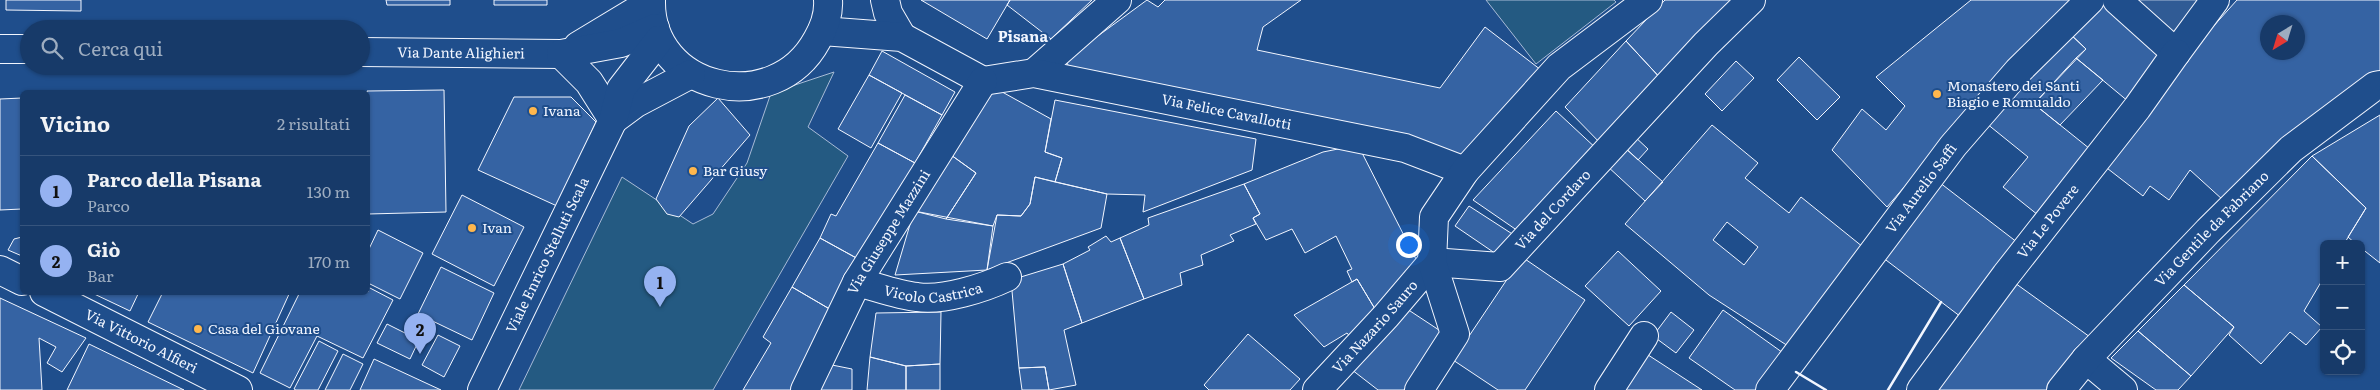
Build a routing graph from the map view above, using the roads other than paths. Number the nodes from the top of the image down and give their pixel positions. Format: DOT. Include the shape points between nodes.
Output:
graph roads {
  1 [pos="828,0"];
  2 [pos="885,0"];
  3 [pos="1117,0"];
  4 [pos="1648,0"];
  5 [pos="1751,0"];
  6 [pos="2090,0"];
  7 [pos="2116,0"];
  8 [pos="2216,0"];
  9 [pos="651,1"];
  10 [pos="822,32"];
  11 [pos="657,34"];
  12 [pos="902,37"];
  13 [pos="0,49"];
  14 [pos="20,49"];
  15 [pos="370,52"];
  16 [pos="2176,53"];
  17 [pos="561,54"];
  18 [pos="1034,73"];
  19 [pos="691,74"];
  20 [pos="983,81"];
  21 [pos="2380,85"];
  22 [pos="613,120"];
  23 [pos="1465,171"];
  24 [pos="1432,262"];
  25 [pos="0,270"];
  26 [pos="1007,277"];
  27 [pos="20,280"];
  28 [pos="857,282"];
  29 [pos="50,295"];
  30 [pos="1644,336"];
  31 [pos="2086,360"];
  32 [pos="238,390"];
  33 [pos="482,390"];
  34 [pos="805,390"];
  35 [pos="1317,390"];
  36 [pos="1419,390"];
  37 [pos="1609,390"];
  38 [pos="1770,390"];
  39 [pos="1921,390"];
  40 [pos="2062,390"];
  41 [pos="2123,390"];
  1 -- 10 [label="street"];
  2 -- 12 [label="street" via="888,13"];
  3 -- 18 [label="street"];
  4 -- 23 [label="street" via="1559,67"];
  5 -- 24 [label="street, Via del Cordaro" via="1706,44 1500,267"];
  6 -- 38 [label="street, Via Aurelio Saffi" via="2018,71 1953,146"];
  7 -- 16 [label="street"];
  8 -- 16 [label="street, Via Le Povere"];
  9 -- 11 [label="street" via="650,14"];
  9 -- 17 [label="street, Via Dante Alighieri"];
  10 -- 12 [label="street"];
  10 -- 19 [label="street" via="796,67 777,79 756,86 734,88"];
  11 -- 17 [label="street, Via Dante Alighieri"];
  11 -- 19 [label="street" via="677,62"];
  11 -- 22 [label="street, Viale Enrico Stelluti Scala" via="620,89"];
  12 -- 20 [label="street"];
  13 -- 14 [label="street"];
  15 -- 17 [label="street, Via Dante Alighieri"];
  16 -- 39 [label="street, Via Le Povere"];
  17 -- 22 [label="street" via="589,82"];
  18 -- 20 [label="street, Via Felice Cavallotti"];
  18 -- 23 [label="street, Via Felice Cavallotti" via="1405,148"];
  19 -- 22 [label="street, Viale Enrico Stelluti Scala" via="636,103"];
  20 -- 28 [label="street, Via Giuseppe Mazzini"];
  21 -- 31 [label="street, Via Gentile da Fabriano" via="2291,149"];
  22 -- 33 [label="street, Viale Enrico Stelluti Scala"];
  23 -- 24 [label="street" via="1434,217"];
  24 -- 35 [label="street, Via Nazario Sauro"];
  24 -- 36 [label="street" via="1455,334"];
  25 -- 27 [label="street"];
  26 -- 28 [label="street, Vicolo Castrica" via="951,295 918,298"];
  28 -- 34 [label="street, Via Giuseppe Mazzini"];
  29 -- 32 [label="street, Via Vittorio Alfieri"];
  30 -- 37 [label="street"];
  31 -- 40 [label="street, Via Gentile da Fabriano"];
  31 -- 41 [label="street"];
}
